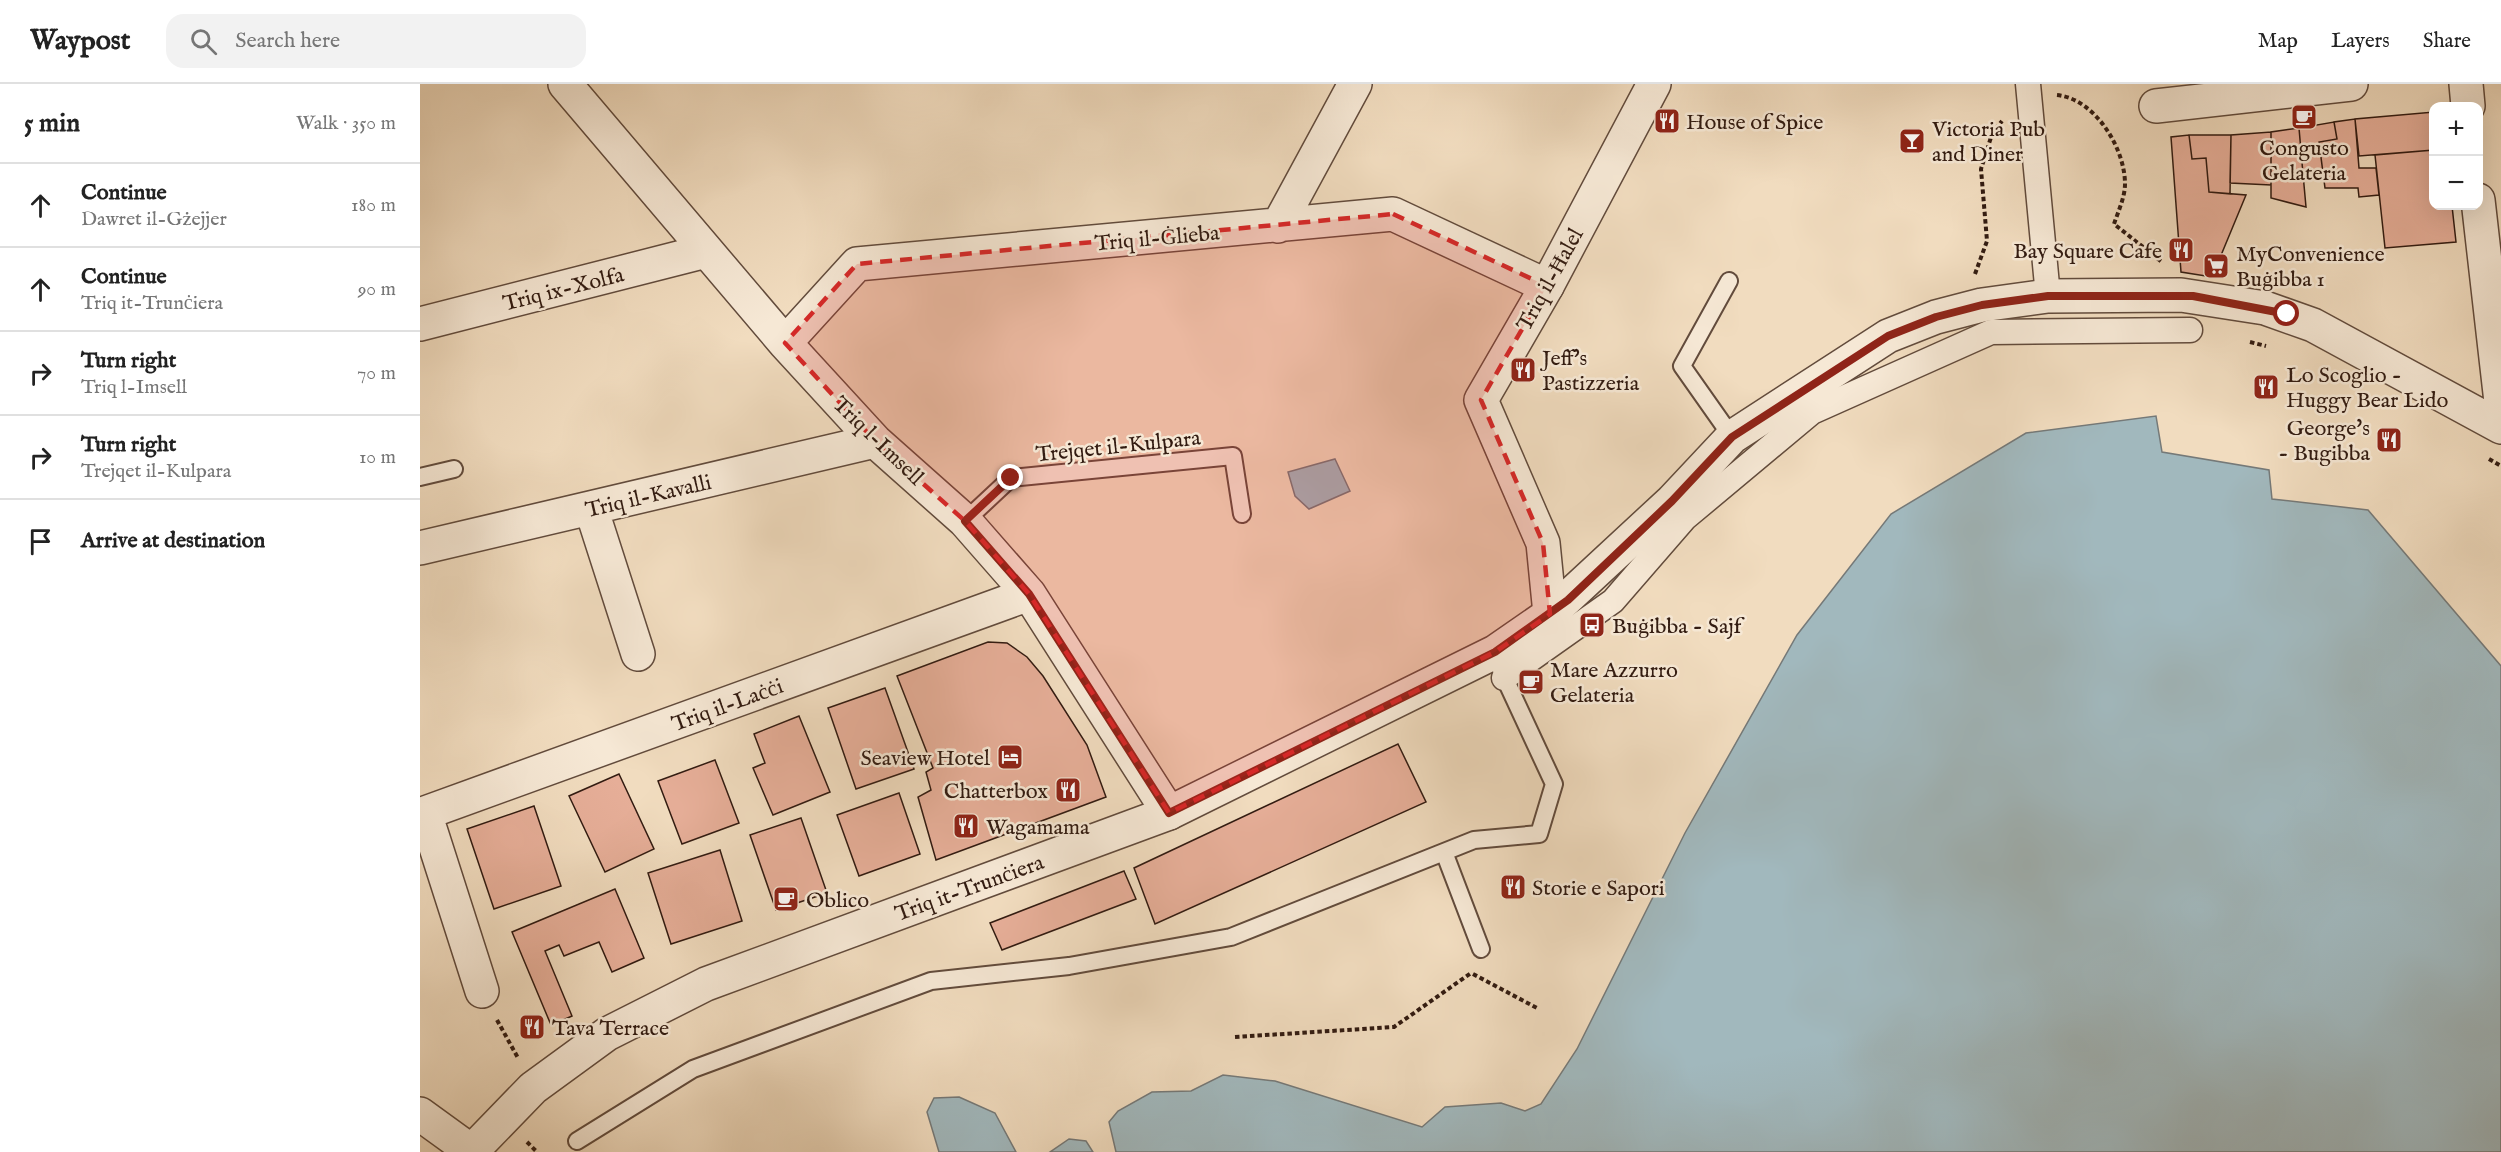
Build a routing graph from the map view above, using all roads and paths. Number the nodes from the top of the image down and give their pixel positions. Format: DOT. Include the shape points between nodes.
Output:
graph roads {
  1 [pos="566,84"];
  2 [pos="1355,84"];
  3 [pos="1654,84"];
  4 [pos="2351,84"];
  5 [pos="2466,84"];
  6 [pos="2029,90"];
  7 [pos="2468,102"];
  8 [pos="2156,106"];
  9 [pos="2479,210"];
  10 [pos="1278,226"];
  11 [pos="706,251"];
  12 [pos="1729,281"];
  13 [pos="1547,286"];
  14 [pos="2181,295"];
  15 [pos="2048,296"];
  16 [pos="1982,305"];
  17 [pos="420,324"];
  18 [pos="2190,330"];
  19 [pos="785,343"];
  20 [pos="2501,402"];
  21 [pos="2501,427"];
  22 [pos="1732,437"];
  23 [pos="875,441"];
  24 [pos="454,469"];
  25 [pos="420,477"];
  26 [pos="591,508"];
  27 [pos="1242,514"];
  28 [pos="965,521"];
  29 [pos="420,548"];
  30 [pos="1029,594"];
  31 [pos="1550,614"];
  32 [pos="638,654"];
  33 [pos="1499,665"];
  34 [pos="1169,813"];
  35 [pos="1444,852"];
  36 [pos="1481,949"];
  37 [pos="1471,973"];
  38 [pos="482,991"];
  39 [pos="1537,1008"];
  40 [pos="1235,1037"];
  41 [pos="533,1088"];
  42 [pos="420,1114"];
  43 [pos="526,1141"];
  44 [pos="577,1141"];
  45 [pos="471,1152"];
  46 [pos="537,1152"];
  1 -- 11 [label="street, Triq l-Imsell"];
  2 -- 10 [label="street"];
  3 -- 13 [label="street, Triq il-Ħalel"];
  4 -- 8 [label="street"];
  5 -- 7 [label="street"];
  6 -- 14 [label="path" via="2060,95 2091,110 2109,132 2125,183 2114,224 2175,273"];
  6 -- 15 [label="street"];
  6 -- 16 [label="path" via="1992,134 1981,169 1987,241 1973,279"];
  9 -- 20 [label="street"];
  10 -- 13 [label="street, Triq il-Ġlieba" via="1393,214"];
  10 -- 19 [label="street, Triq il-Ġlieba" via="857,264"];
  11 -- 17 [label="street, Triq ix-Xolfa"];
  11 -- 19 [label="street, Triq l-Imsell"];
  12 -- 22 [label="lane" via="1682,366"];
  13 -- 31 [label="street, Triq il-Ħalel" via="1481,400 1543,543"];
  14 -- 15 [label="street, Triq it-Trunċiera"];
  14 -- 21 [label="street, Triq it-Trunċiera" via="2287,314"];
  15 -- 16 [label="street, Triq it-Trunċiera"];
  16 -- 22 [label="street, Triq it-Trunċiera" via="1936,317 1888,336"];
  18 -- 33 [label="street" via="1991,332 1812,412 1685,518 1613,601"];
  19 -- 23 [label="street, Triq l-Imsell"];
  22 -- 31 [label="street, Triq it-Trunċiera" via="1672,501"];
  23 -- 26 [label="street, Triq il-Kavalli"];
  23 -- 28 [label="street, Triq l-Imsell"];
  24 -- 25 [label="lane"];
  26 -- 29 [label="street, Triq il-Kavalli"];
  26 -- 32 [label="street"];
  27 -- 28 [label="lane, Trejqet il-Kulpara" via="1233,456 1011,478"];
  28 -- 30 [label="street, Triq l-Imsell"];
  30 -- 34 [label="street, Triq l-Imsell"];
  30 -- 38 [label="street, Triq il-Laċċi" via="425,813"];
  31 -- 33 [label="street, Triq it-Trunċiera"];
  33 -- 34 [label="street, Triq it-Trunċiera"];
  33 -- 35 [label="lane" via="1554,784 1539,834 1474,840"];
  34 -- 41 [label="street, Triq it-Trunċiera" via="706,984 607,1034"];
  35 -- 36 [label="lane"];
  35 -- 44 [label="lane" via="1231,937 1069,966 931,981 693,1069"];
  36 -- 37 [label="path"];
  37 -- 39 [label="path"];
  37 -- 40 [label="path" via="1394,1027"];
  38 -- 41 [label="path"];
  41 -- 45 [label="street, Triq it-Trunċiera"];
  42 -- 45 [label="street"];
  43 -- 46 [label="path"];
}
